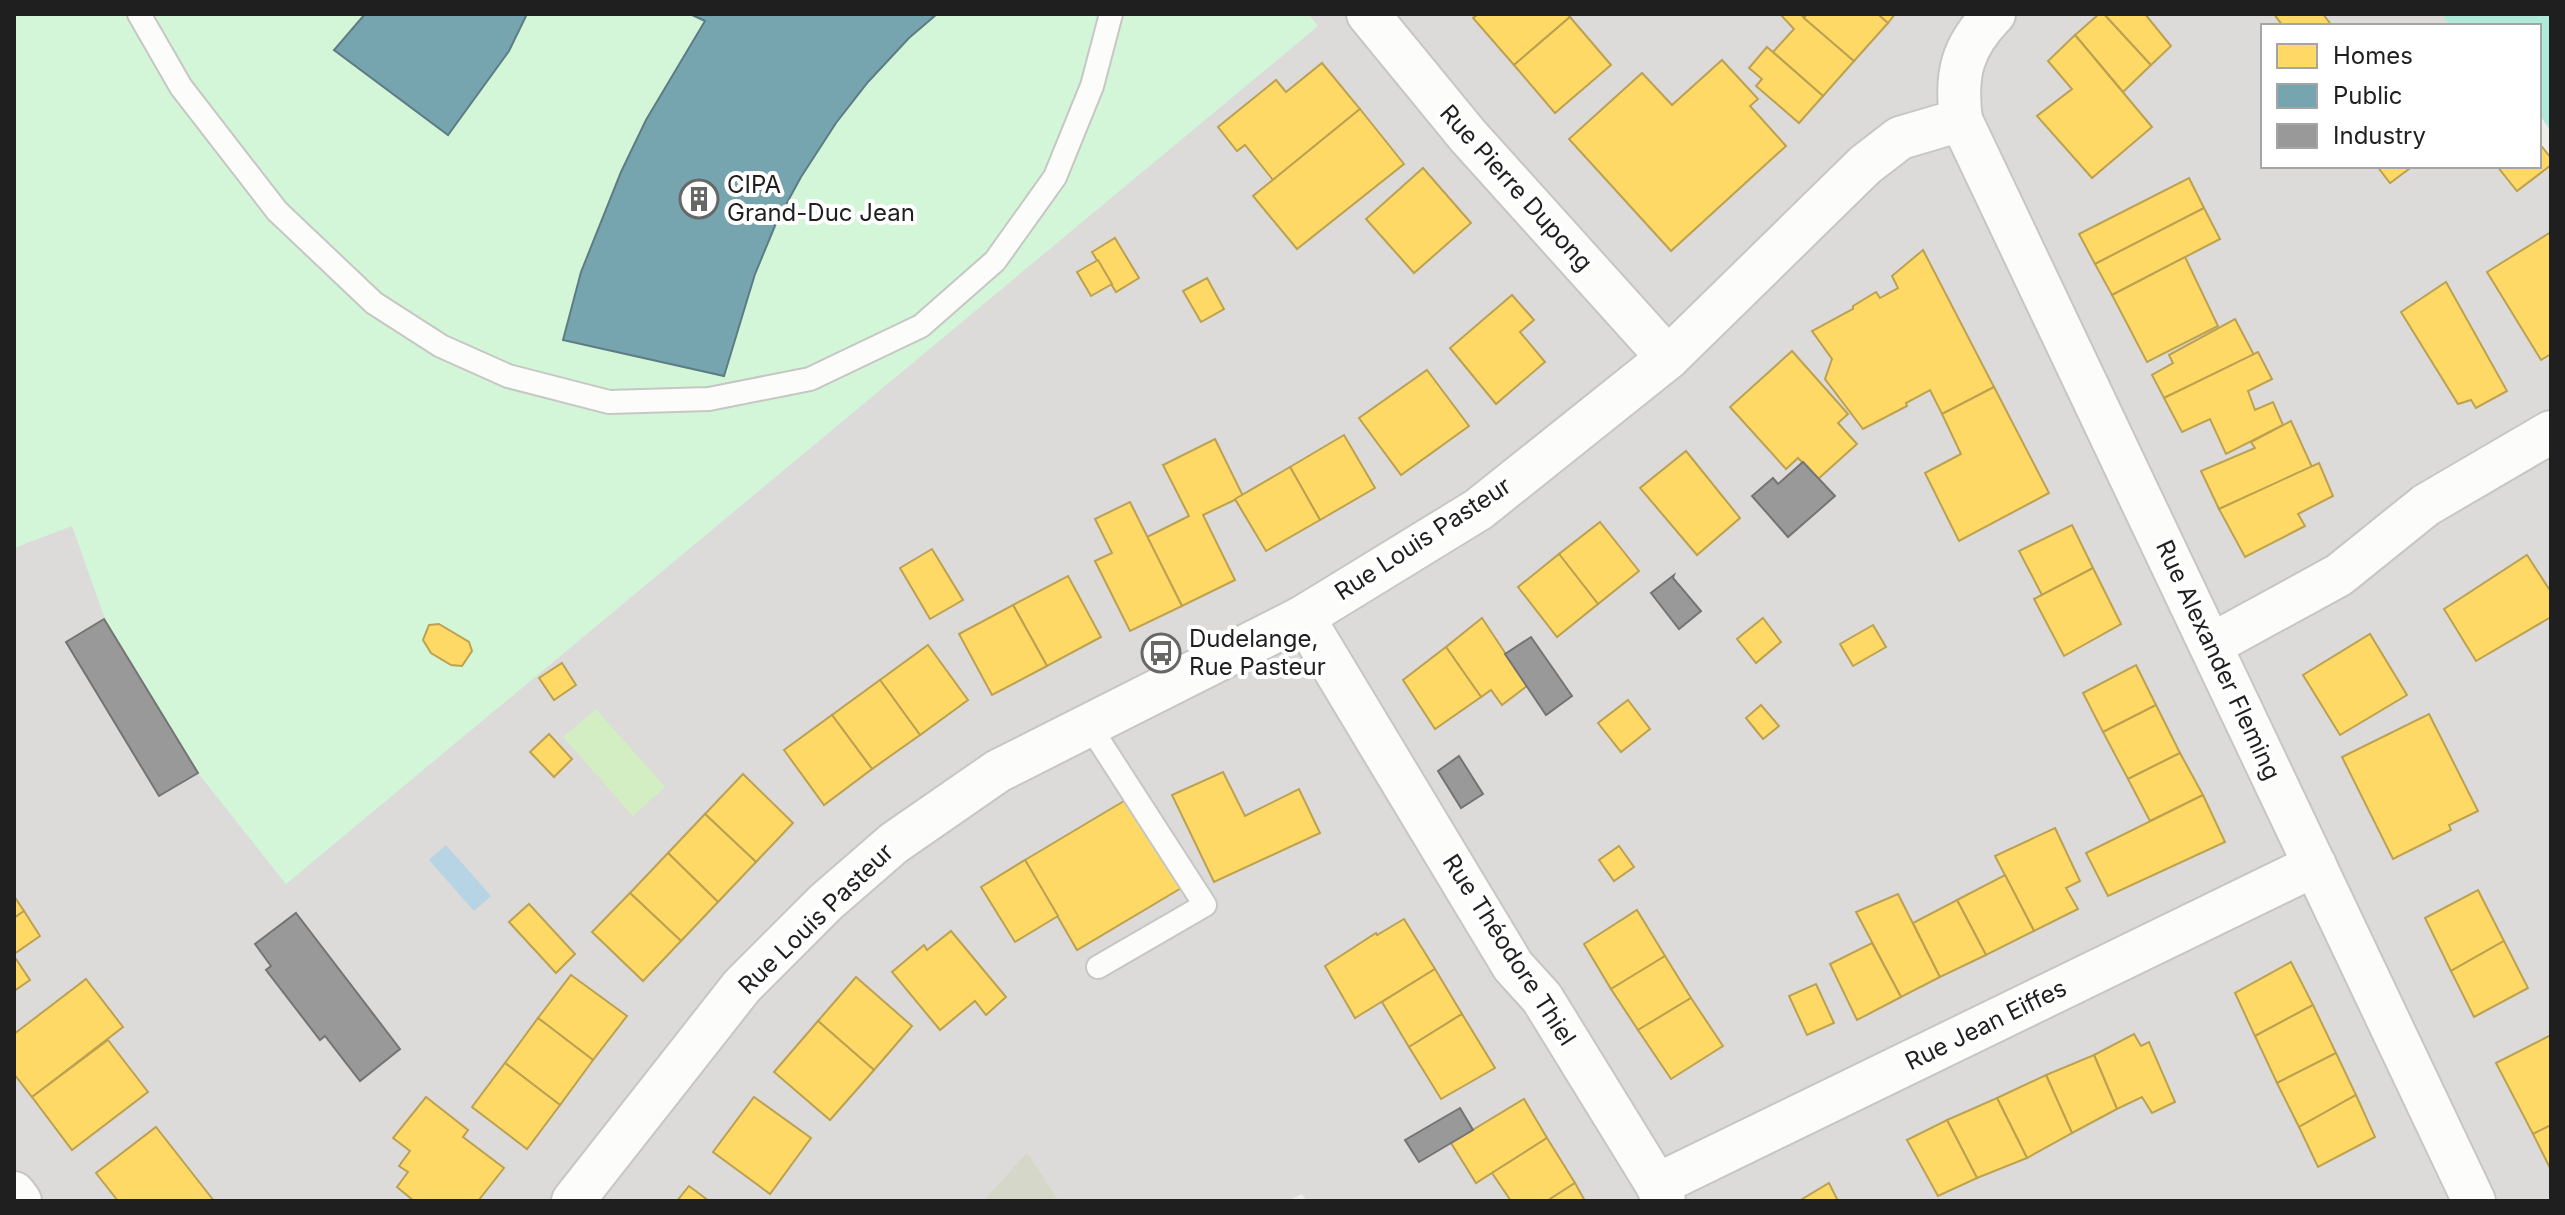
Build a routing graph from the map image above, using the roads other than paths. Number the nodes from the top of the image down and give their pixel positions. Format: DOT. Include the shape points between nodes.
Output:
graph roads {
  1 [pos="139,14"];
  2 [pos="1111,14"];
  3 [pos="1368,14"];
  4 [pos="1994,14"];
  5 [pos="1961,120"];
  6 [pos="1668,358"];
  7 [pos="2551,432"];
  8 [pos="1303,617"];
  9 [pos="2211,645"];
  10 [pos="1089,725"];
  11 [pos="2315,865"];
  12 [pos="1098,967"];
  13 [pos="14,1193"];
  14 [pos="1660,1193"];
  15 [pos="20,1201"];
  16 [pos="573,1201"];
  17 [pos="2474,1201"];
  1 -- 2 [label="lane" via="181,87 277,211 374,303 441,346 508,376 609,402 709,399 810,379 921,326 995,261 1055,177 1092,86"];
  3 -- 6 [label="street, Rue Pierre Dupong" via="1468,136"];
  4 -- 5 [label="street" via="1964,57 1957,89"];
  5 -- 6 [label="street, Rue Louis Pasteur" via="1900,138 1865,165"];
  5 -- 9 [label="street, Rue Alexander Fleming"];
  6 -- 8 [label="street, Rue Louis Pasteur" via="1479,509"];
  7 -- 9 [label="street" via="2426,505 2339,575"];
  8 -- 10 [label="street, Rue Louis Pasteur"];
  8 -- 14 [label="street, Rue Théodore Thiel" via="1513,966 1542,998"];
  9 -- 11 [label="street, Rue Alexander Fleming"];
  10 -- 12 [label="lane" via="1205,905"];
  10 -- 16 [label="street, Rue Louis Pasteur" via="998,771 894,843 826,902 742,986"];
  11 -- 14 [label="street, Rue Jean Eiffes"];
  11 -- 17 [label="street, Rue Alexander Fleming"];
  13 -- 15 [label="street"];
}
